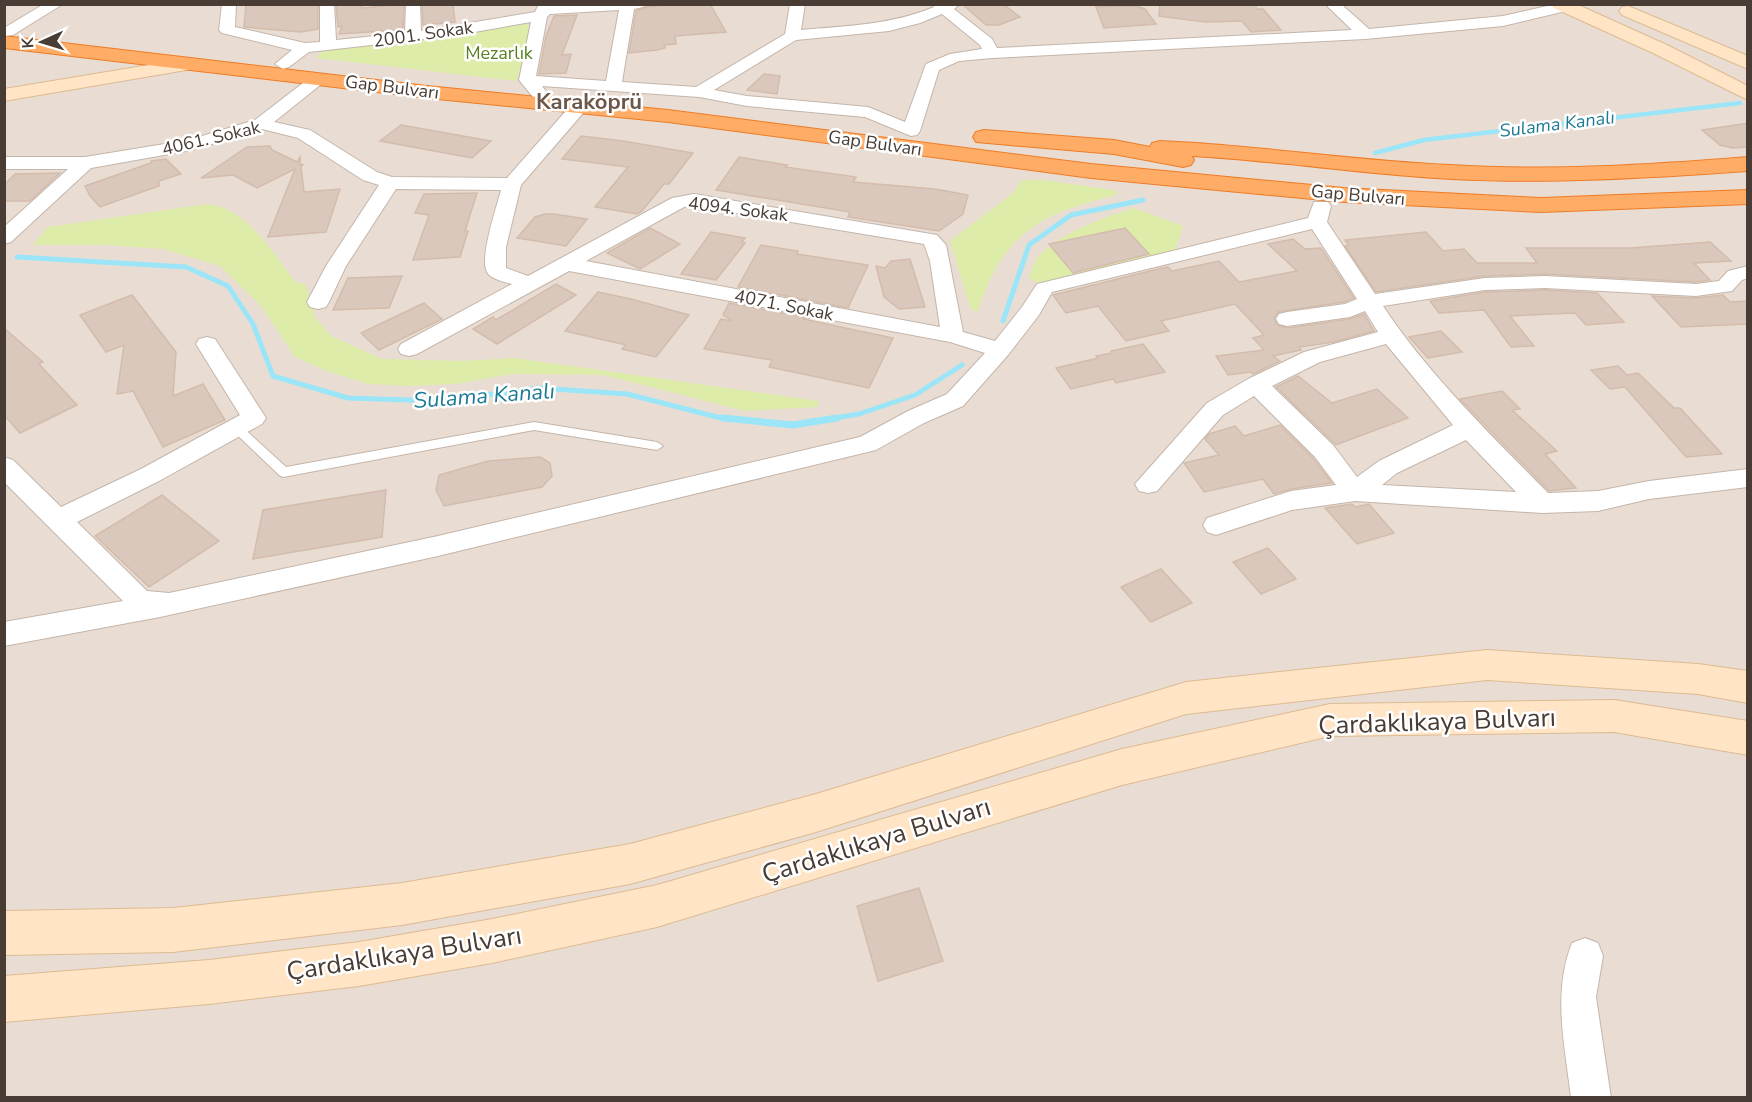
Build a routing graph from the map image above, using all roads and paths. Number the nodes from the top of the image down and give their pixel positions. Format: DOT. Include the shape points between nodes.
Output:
graph roads {
  1 [pos="56,4"];
  2 [pos="229,4"];
  3 [pos="327,4"];
  4 [pos="413,4"];
  5 [pos="510,4"];
  6 [pos="798,4"];
  7 [pos="1332,4"];
  8 [pos="633,5"];
  9 [pos="945,5"];
  10 [pos="1566,5"];
  11 [pos="574,6"];
  12 [pos="1604,9"];
  13 [pos="544,10"];
  14 [pos="1648,12"];
  15 [pos="515,21"];
  16 [pos="1365,34"];
  17 [pos="6,35"];
  18 [pos="413,35"];
  19 [pos="792,36"];
  20 [pos="328,45"];
  21 [pos="304,48"];
  22 [pos="992,53"];
  23 [pos="1748,63"];
  24 [pos="191,64"];
  25 [pos="283,64"];
  26 [pos="1748,75"];
  27 [pos="318,79"];
  28 [pos="613,86"];
  29 [pos="1748,86"];
  30 [pos="534,87"];
  31 [pos="699,93"];
  32 [pos="1748,94"];
  33 [pos="4,95"];
  34 [pos="584,101"];
  35 [pos="261,124"];
  36 [pos="911,131"];
  37 [pos="1114,147"];
  38 [pos="4,163"];
  39 [pos="85,163"];
  40 [pos="1748,164"];
  41 [pos="1091,171"];
  42 [pos="1748,177"];
  43 [pos="390,183"];
  44 [pos="512,184"];
  45 [pos="1748,197"];
  46 [pos="1319,214"];
  47 [pos="1748,217"];
  48 [pos="4,238"];
  49 [pos="567,264"];
  50 [pos="1748,272"];
  51 [pos="530,284"];
  52 [pos="1370,301"];
  53 [pos="318,302"];
  54 [pos="1287,319"];
  55 [pos="1391,335"];
  56 [pos="953,336"];
  57 [pos="207,344"];
  58 [pos="409,349"];
  59 [pos="1000,350"];
  60 [pos="1256,384"];
  61 [pos="236,428"];
  62 [pos="1469,429"];
  63 [pos="657,446"];
  64 [pos="4,466"];
  65 [pos="1748,478"];
  66 [pos="1148,484"];
  67 [pos="1354,492"];
  68 [pos="1542,503"];
  69 [pos="57,520"];
  70 [pos="1216,525"];
  71 [pos="169,604"];
  72 [pos="4,634"];
  73 [pos="1748,687"];
  74 [pos="1748,738"];
  75 [pos="4,933"];
  76 [pos="1585,957"];
  77 [pos="4,999"];
  78 [pos="1591,1098"];
  1 -- 17 [label="street"];
  2 -- 21 [label="street" via="227,30"];
  3 -- 20 [label="street"];
  4 -- 18 [label="street"];
  5 -- 15 [label="street"];
  6 -- 19 [label="street"];
  7 -- 16 [label="street"];
  8 -- 11 [label="street, 2001. Sokak"];
  8 -- 28 [label="street"];
  9 -- 19 [label="street" via="915,20 889,26"];
  9 -- 22 [label="street" via="986,42"];
  10 -- 12 [label="main road"];
  10 -- 16 [label="street" via="1503,21"];
  10 -- 32 [label="main road"];
  11 -- 13 [label="street, 2001. Sokak"];
  12 -- 14 [label="main road"];
  12 -- 26 [label="main road"];
  12 -- 29 [label="main road"];
  13 -- 15 [label="street, 2001. Sokak"];
  13 -- 30 [label="street"];
  14 -- 23 [label="main road"];
  15 -- 18 [label="street, 2001. Sokak"];
  16 -- 22 [label="street"];
  17 -- 24 [label="highway, Gap Bulvarı"];
  17 -- 25 [label="highway, Gap Bulvarı"];
  18 -- 20 [label="street, 2001. Sokak"];
  19 -- 31 [label="street"];
  20 -- 21 [label="street, 2001. Sokak"];
  21 -- 25 [label="street"];
  22 -- 36 [label="street" via="956,57 932,67"];
  24 -- 27 [label="highway, Gap Bulvarı"];
  24 -- 33 [label="main road"];
  25 -- 30 [label="highway, Gap Bulvarı"];
  27 -- 34 [label="highway, Gap Bulvarı"];
  27 -- 35 [label="street"];
  28 -- 30 [label="street"];
  28 -- 31 [label="street"];
  30 -- 34 [label="highway, Gap Bulvarı"];
  31 -- 34 [label="street"];
  31 -- 36 [label="street" via="868,112"];
  34 -- 36 [label="highway, Gap Bulvarı"];
  34 -- 41 [label="highway, Gap Bulvarı" via="668,116"];
  34 -- 44 [label="street"];
  35 -- 39 [label="street, 4061. Sokak" via="192,145"];
  35 -- 43 [label="street, 4061. Sokak" via="304,134 370,176"];
  36 -- 37 [label="highway, Gap Bulvarı"];
  37 -- 40 [label="highway" via="1523,175"];
  37 -- 42 [label="highway, Gap Bulvarı" via="1177,159 1432,184 1516,188"];
  38 -- 39 [label="street, 4061. Sokak"];
  39 -- 48 [label="street"];
  41 -- 45 [label="highway, Gap Bulvarı" via="1450,202 1633,203"];
  41 -- 46 [label="highway"];
  43 -- 44 [label="street, 4061. Sokak"];
  43 -- 53 [label="street" via="336,266"];
  44 -- 51 [label="street" via="496,247 496,271"];
  46 -- 47 [label="highway" via="1621,222"];
  46 -- 52 [label="street" via="1352,278"];
  46 -- 59 [label="street" via="1044,288"];
  49 -- 51 [label="street, 4094. Sokak"];
  49 -- 56 [label="street, 4071. Sokak"];
  49 -- 56 [label="street, 4094. Sokak" via="679,202 694,200 887,230 930,239 936,245"];
  50 -- 52 [label="street" via="1735,275 1725,287 1696,290 1545,282 1485,284"];
  51 -- 58 [label="street, 4094. Sokak"];
  52 -- 54 [label="street" via="1350,310"];
  52 -- 55 [label="street"];
  55 -- 60 [label="street" via="1312,357"];
  55 -- 62 [label="street"];
  56 -- 59 [label="street, 4071. Sokak"];
  57 -- 61 [label="street" via="254,418"];
  59 -- 71 [label="street" via="955,400 867,444 449,543"];
  60 -- 66 [label="street" via="1215,409"];
  60 -- 67 [label="street" via="1324,451"];
  61 -- 63 [label="lane" via="283,472 534,426"];
  61 -- 69 [label="street" via="150,476"];
  62 -- 67 [label="street" via="1388,467"];
  62 -- 68 [label="street"];
  64 -- 69 [label="street"];
  65 -- 68 [label="street" via="1649,490 1598,501"];
  67 -- 68 [label="street"];
  67 -- 70 [label="street" via="1291,501"];
  69 -- 71 [label="street" via="140,602"];
  71 -- 72 [label="street"];
  73 -- 75 [label="main road, Çardaklıkaya Bulvarı" via="1698,679 1487,665 1186,698 816,813 630,864 402,904 184,929"];
  74 -- 77 [label="main road, Çardaklıkaya Bulvarı" via="1614,716 1330,720 1122,767 657,906 359,964 209,982"];
  76 -- 78 [label="street" via="1578,997"];
}
